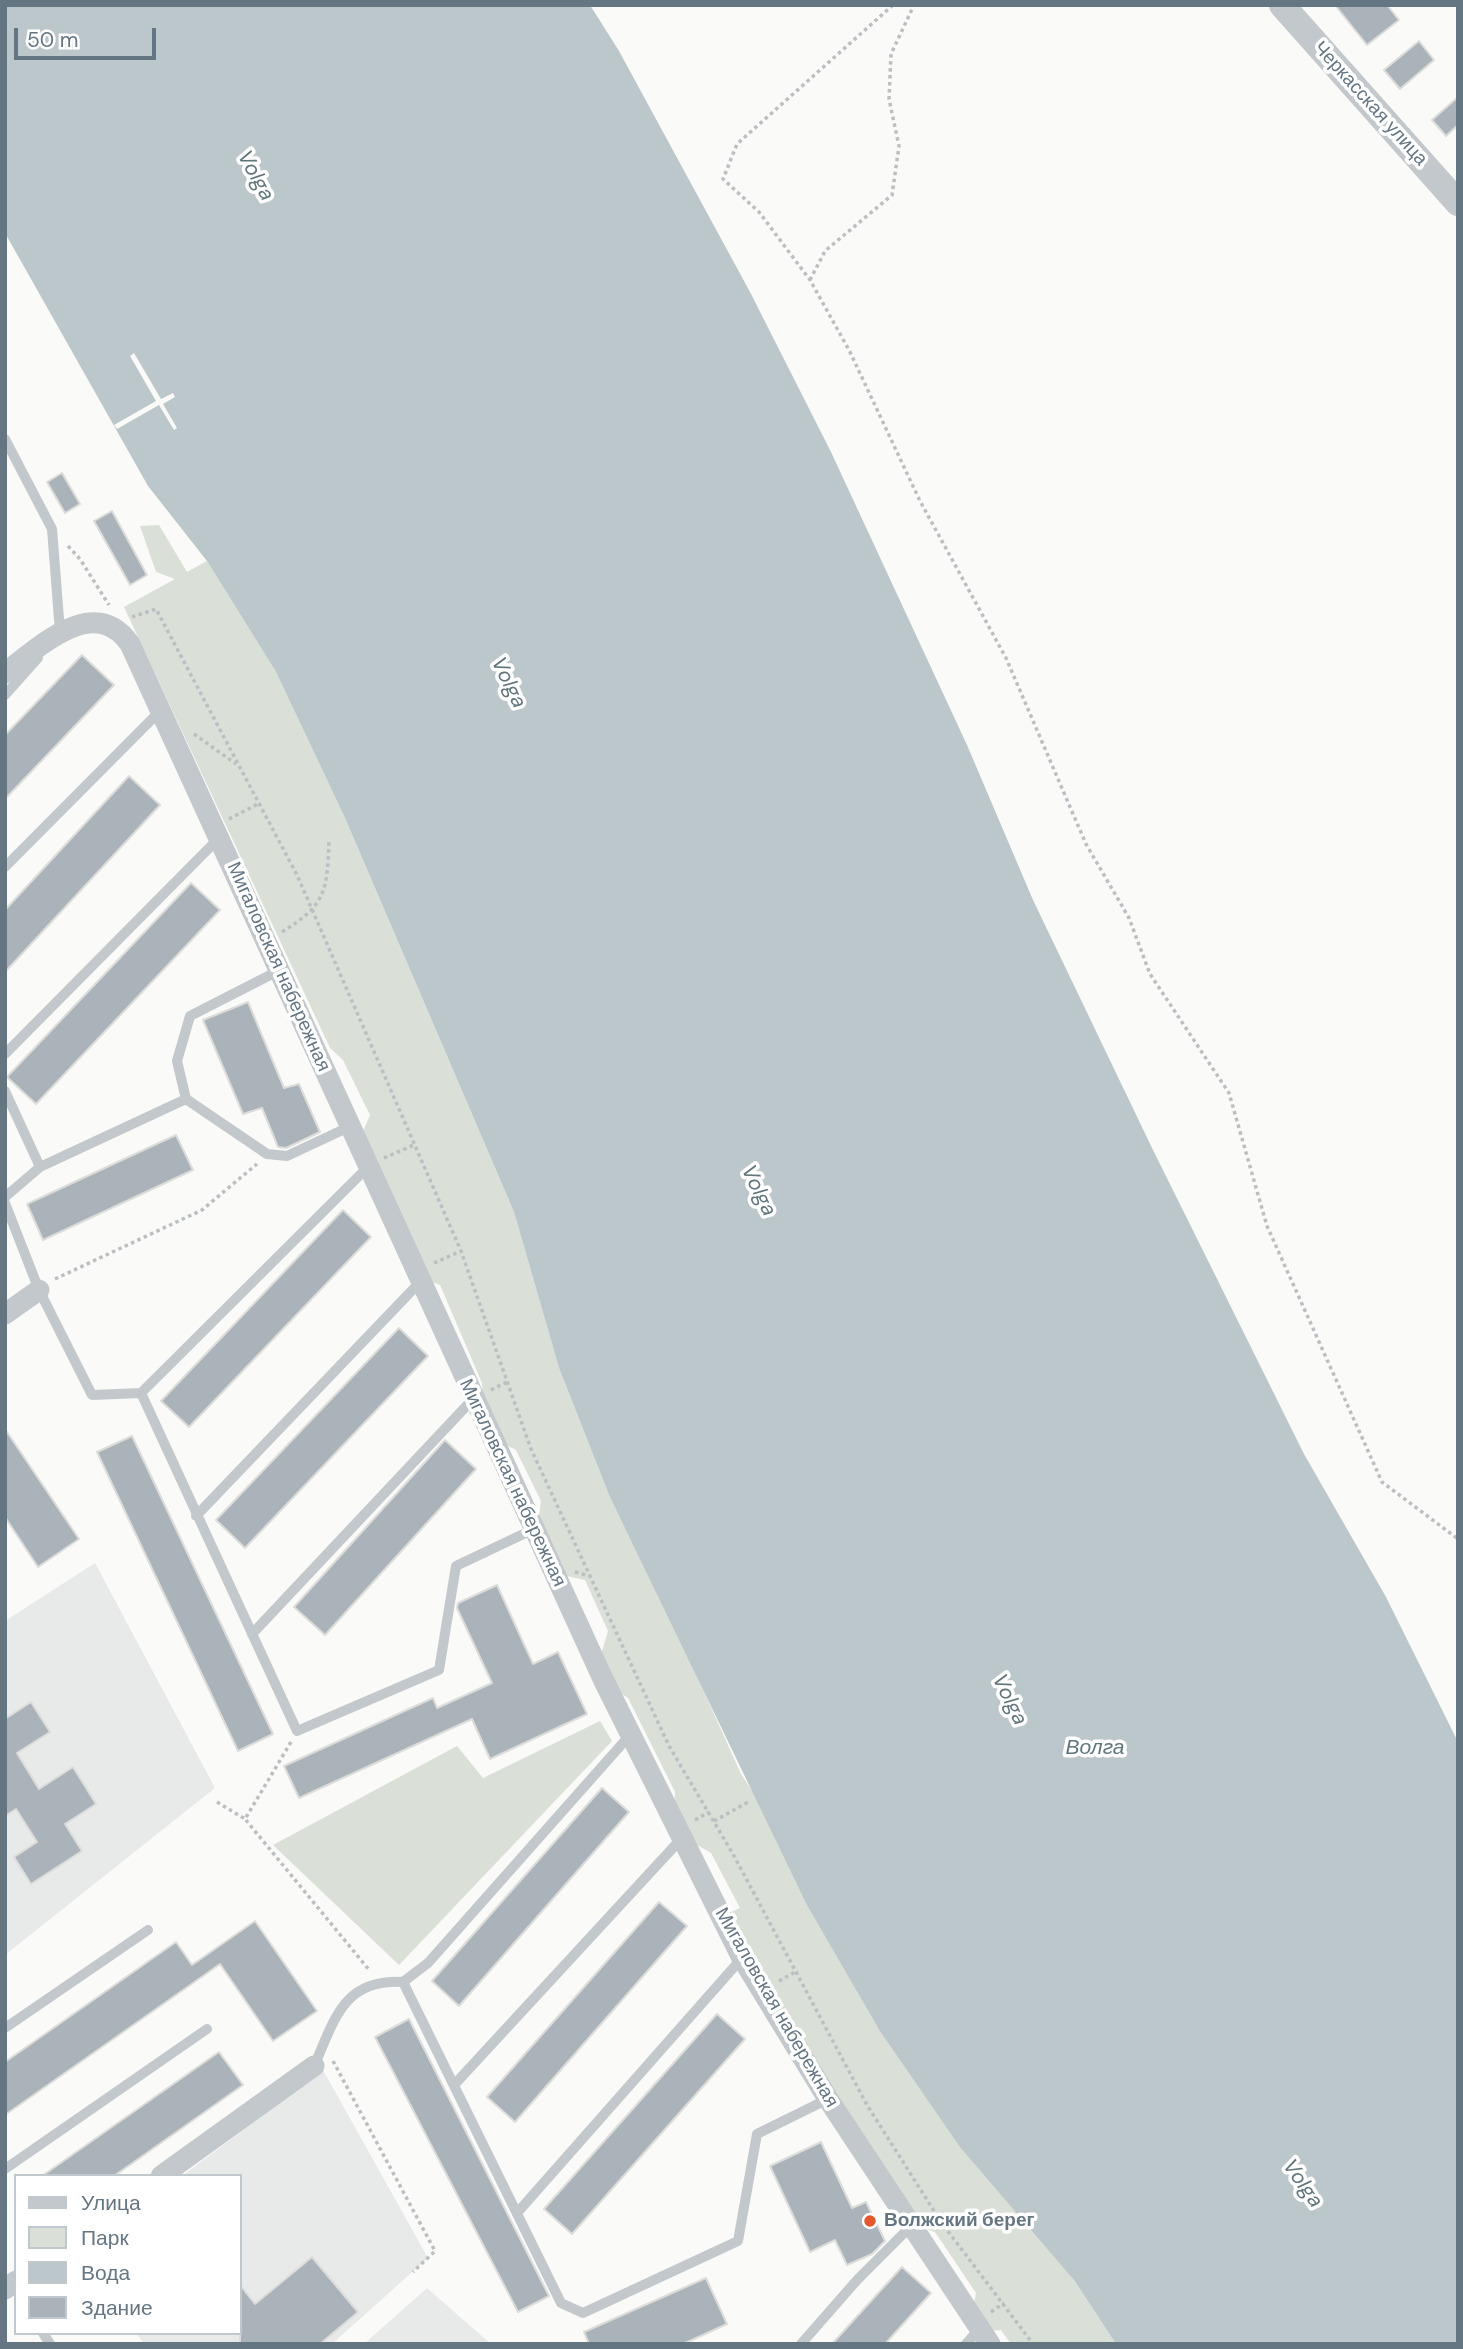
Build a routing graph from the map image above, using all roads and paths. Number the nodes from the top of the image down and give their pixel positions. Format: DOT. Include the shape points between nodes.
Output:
graph roads {
  1 [pos="893,5"];
  2 [pos="914,5"];
  3 [pos="1282,5"];
  4 [pos="1458,203"];
  5 [pos="810,280"];
  6 [pos="5,439"];
  7 [pos="52,529"];
  8 [pos="113,612"];
  9 [pos="124,620"];
  10 [pos="67,629"];
  11 [pos="5,673"];
  12 [pos="5,695"];
  13 [pos="161,710"];
  14 [pos="238,765"];
  15 [pos="258,804"];
  16 [pos="217,832"];
  17 [pos="329,842"];
  18 [pos="5,867"];
  19 [pos="313,912"];
  20 [pos="297,923"];
  21 [pos="280,970"];
  22 [pos="5,1054"];
  23 [pos="5,1091"];
  24 [pos="186,1099"];
  25 [pos="351,1126"];
  26 [pos="414,1144"];
  27 [pos="396,1153"];
  28 [pos="267,1154"];
  29 [pos="369,1166"];
  30 [pos="40,1167"];
  31 [pos="5,1197"];
  32 [pos="5,1203"];
  33 [pos="461,1251"];
  34 [pos="443,1259"];
  35 [pos="421,1281"];
  36 [pos="39,1290"];
  37 [pos="5,1314"];
  38 [pos="141,1393"];
  39 [pos="473,1399"];
  40 [pos="196,1516"];
  41 [pos="534,1529"];
  42 [pos="1458,1539"];
  43 [pos="252,1634"];
  44 [pos="297,1731"];
  45 [pos="630,1735"];
  46 [pos="750,1801"];
  47 [pos="217,1802"];
  48 [pos="245,1819"];
  49 [pos="714,1821"];
  50 [pos="682,1838"];
  51 [pos="148,1930"];
  52 [pos="742,1958"];
  53 [pos="795,1972"];
  54 [pos="787,1977"];
  55 [pos="378,1980"];
  56 [pos="403,1982"];
  57 [pos="5,2028"];
  58 [pos="207,2029"];
  59 [pos="324,2043"];
  60 [pos="314,2066"];
  61 [pos="454,2085"];
  62 [pos="828,2099"];
  63 [pos="5,2169"];
  64 [pos="164,2174"];
  65 [pos="517,2213"];
  66 [pos="912,2225"];
  67 [pos="413,2272"];
  68 [pos="1004,2303"];
  69 [pos="996,2309"];
  70 [pos="979,2339"];
  71 [pos="801,2344"];
  72 [pos="1033,2344"];
  1 -- 5 [label="path" via="737,144 723,179 759,212"];
  2 -- 5 [label="path" via="891,54 889,99 899,146 892,195 825,251"];
  3 -- 4 [label="street, Черкасская улица"];
  5 -- 42 [label="path" via="849,350 920,501 1006,657 1086,844 1129,918 1150,974 1229,1093 1267,1226 1382,1482"];
  6 -- 7 [label="lane"];
  7 -- 8 [label="path" via="80,559"];
  7 -- 10 [label="lane"];
  9 -- 14 [label="path" via="156,609"];
  10 -- 11 [label="street"];
  10 -- 12 [label="lane"];
  10 -- 13 [label="street, Мигаловская набережная" via="102,624 121,633 131,644"];
  13 -- 14 [label="path"];
  13 -- 16 [label="street, Мигаловская набережная"];
  13 -- 18 [label="lane"];
  14 -- 15 [label="path"];
  15 -- 16 [label="path"];
  15 -- 19 [label="path"];
  16 -- 21 [label="street, Мигаловская набережная"];
  16 -- 22 [label="lane"];
  17 -- 19 [label="path" via="327,879"];
  19 -- 20 [label="path"];
  19 -- 26 [label="path"];
  21 -- 24 [label="lane" via="190,1016 177,1061"];
  21 -- 25 [label="street, Мигаловская набережная"];
  23 -- 30 [label="lane"];
  24 -- 28 [label="lane"];
  24 -- 30 [label="lane"];
  25 -- 28 [label="lane" via="287,1156"];
  25 -- 29 [label="street, Мигаловская набережная"];
  26 -- 27 [label="path"];
  26 -- 33 [label="path"];
  28 -- 36 [label="path" via="202,1210"];
  29 -- 35 [label="street, Мигаловская набережная"];
  29 -- 38 [label="lane"];
  30 -- 31 [label="lane"];
  32 -- 36 [label="lane"];
  33 -- 34 [label="path"];
  33 -- 49 [label="path" via="531,1449 669,1746"];
  35 -- 39 [label="street, Мигаловская набережная"];
  35 -- 40 [label="lane"];
  36 -- 37 [label="street"];
  36 -- 38 [label="lane" via="92,1395"];
  38 -- 40 [label="lane"];
  39 -- 41 [label="street, Мигаловская набережная"];
  39 -- 43 [label="lane"];
  40 -- 43 [label="lane"];
  41 -- 44 [label="lane" via="456,1566 439,1670"];
  41 -- 45 [label="street, Мигаловская набережная"];
  43 -- 44 [label="lane"];
  44 -- 48 [label="path"];
  45 -- 50 [label="street, Мигаловская набережная"];
  45 -- 56 [label="lane" via="428,1963"];
  46 -- 49 [label="path"];
  47 -- 48 [label="path"];
  48 -- 55 [label="path"];
  49 -- 53 [label="path"];
  50 -- 52 [label="street, Мигаловская набережная"];
  50 -- 61 [label="lane"];
  51 -- 57 [label="lane"];
  52 -- 62 [label="street, Мигаловская набережная"];
  52 -- 65 [label="lane"];
  53 -- 54 [label="path"];
  53 -- 68 [label="path" via="867,2105 942,2221"];
  55 -- 56 [label="lane"];
  55 -- 59 [label="lane" via="352,1994"];
  56 -- 61 [label="lane"];
  58 -- 63 [label="lane"];
  59 -- 60 [label="lane"];
  59 -- 67 [label="path" via="435,2251"];
  60 -- 64 [label="street"];
  61 -- 65 [label="lane"];
  62 -- 65 [label="lane" via="757,2134 737,2241 583,2312 561,2303"];
  62 -- 66 [label="street, Мигаловская набережная"];
  66 -- 70 [label="street, Мигаловская набережная"];
  66 -- 71 [label="lane"];
  68 -- 69 [label="path"];
  68 -- 72 [label="path"];
}
